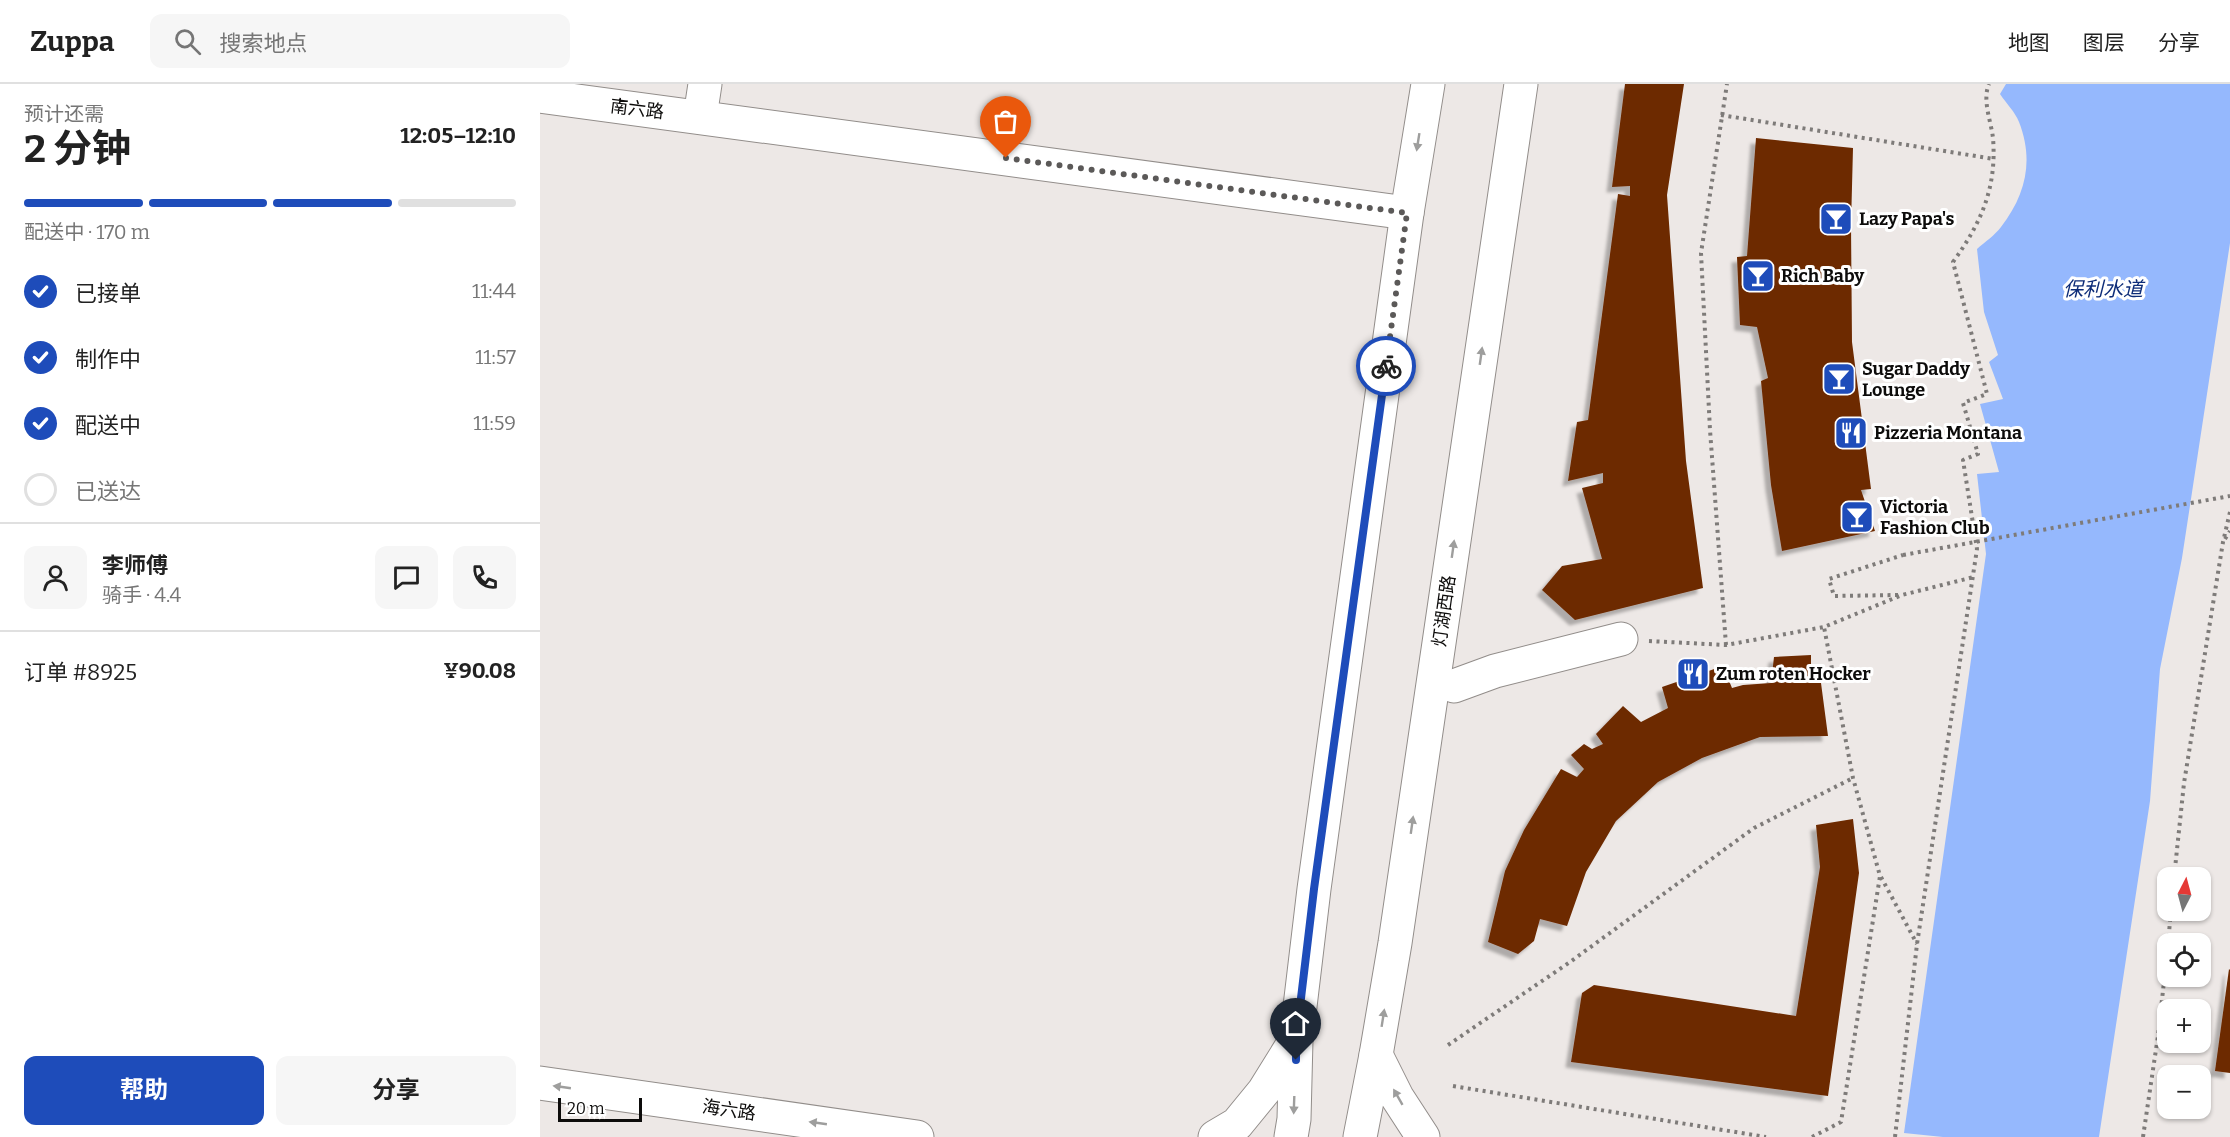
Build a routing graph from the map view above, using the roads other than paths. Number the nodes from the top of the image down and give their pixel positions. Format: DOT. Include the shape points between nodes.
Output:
graph roads {
  1 [pos="705,84"];
  2 [pos="1428,84"];
  3 [pos="1521,84"];
  4 [pos="540,96"];
  5 [pos="700,117"];
  6 [pos="1407,213"];
  7 [pos="1621,639"];
  8 [pos="1454,686"];
  9 [pos="1296,1040"];
  10 [pos="1376,1055"];
  11 [pos="540,1083"];
  12 [pos="917,1137"];
  13 [pos="1215,1137"];
  14 [pos="1291,1137"];
  15 [pos="1360,1137"];
  16 [pos="1423,1137"];
  1 -- 5 [label="main road"];
  2 -- 6 [label="main road, one-way"];
  10 -- 3 [label="main road, 灯湖西路, one-way"];
  4 -- 5 [label="main road, 南六路"];
  5 -- 6 [label="main road, 南六路"];
  6 -- 9 [label="main road"];
  7 -- 8 [label="main road" via="1495,671"];
  9 -- 13 [label="main road" via="1244,1116"];
  9 -- 14 [label="main road, one-way"];
  10 -- 15 [label="main road, 灯湖西路"];
  16 -- 10 [label="main road, one-way"];
  12 -- 11 [label="main road, 海六路, one-way"];
}
